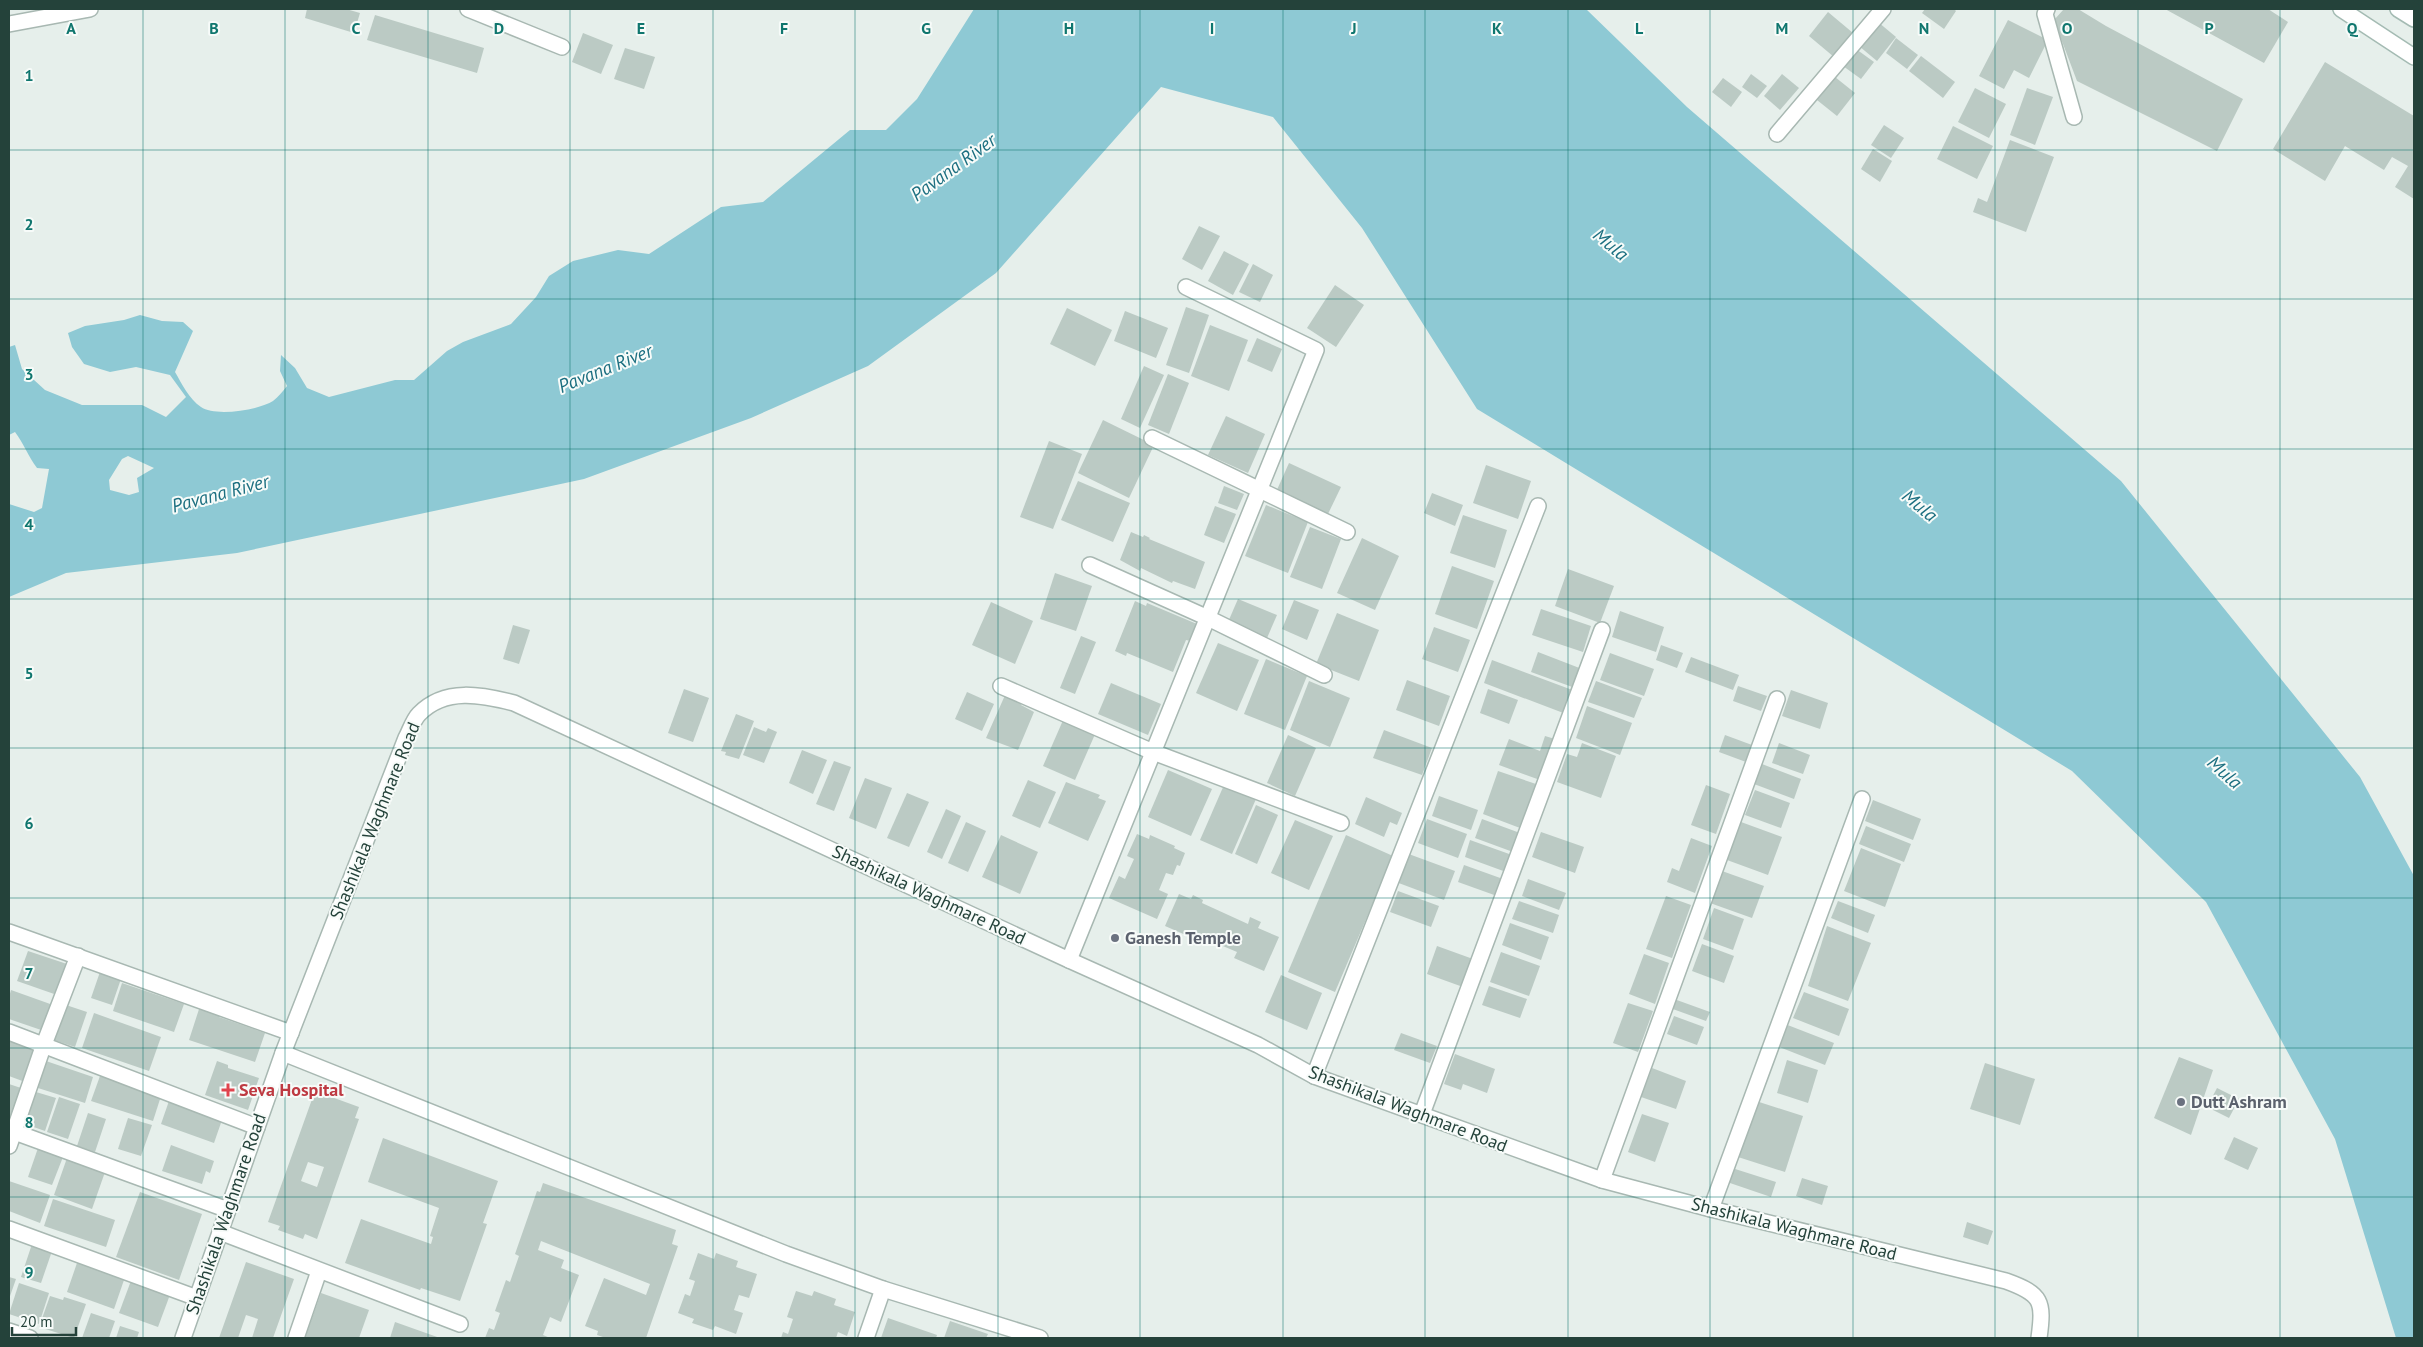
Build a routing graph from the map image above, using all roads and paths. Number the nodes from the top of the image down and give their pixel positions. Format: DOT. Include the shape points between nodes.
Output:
graph roads {
  1 [pos="90,9"];
  2 [pos="468,9"];
  3 [pos="1883,9"];
  4 [pos="2048,9"];
  5 [pos="2341,9"];
  6 [pos="2398,9"];
  7 [pos="2414,19"];
  8 [pos="9,24"];
  9 [pos="562,47"];
  10 [pos="2414,57"];
  11 [pos="2074,117"];
  12 [pos="1777,134"];
  13 [pos="1186,287"];
  14 [pos="1152,438"];
  15 [pos="1260,490"];
  16 [pos="1538,506"];
  17 [pos="1347,532"];
  18 [pos="1090,565"];
  19 [pos="1208,618"];
  20 [pos="1602,630"];
  21 [pos="1324,675"];
  22 [pos="1001,686"];
  23 [pos="1777,699"];
  24 [pos="1154,752"];
  25 [pos="1862,798"];
  26 [pos="1341,823"];
  27 [pos="9,932"];
  28 [pos="78,956"];
  29 [pos="1069,960"];
  30 [pos="9,1032"];
  31 [pos="291,1033"];
  32 [pos="43,1047"];
  33 [pos="283,1053"];
  34 [pos="1314,1076"];
  35 [pos="1422,1114"];
  36 [pos="257,1127"];
  37 [pos="10,1136"];
  38 [pos="1602,1180"];
  39 [pos="1711,1209"];
  40 [pos="228,1210"];
  41 [pos="9,1230"];
  42 [pos="220,1232"];
  43 [pos="319,1271"];
  44 [pos="883,1289"];
  45 [pos="197,1298"];
  46 [pos="460,1324"];
  47 [pos="9,1331"];
  48 [pos="30,1338"];
  49 [pos="183,1338"];
  50 [pos="296,1338"];
  51 [pos="866,1338"];
  52 [pos="1040,1338"];
  53 [pos="2039,1338"];
  1 -- 8 [label="street"];
  2 -- 9 [label="street"];
  3 -- 12 [label="street"];
  4 -- 11 [label="street" via="2045,14"];
  5 -- 10 [label="street"];
  6 -- 7 [label="street"];
  13 -- 15 [label="street" via="1316,350"];
  14 -- 15 [label="street"];
  15 -- 17 [label="street"];
  15 -- 19 [label="street"];
  16 -- 34 [label="street"];
  18 -- 19 [label="street"];
  19 -- 21 [label="street"];
  19 -- 24 [label="street"];
  20 -- 35 [label="street"];
  22 -- 24 [label="street"];
  23 -- 38 [label="street"];
  24 -- 26 [label="street"];
  24 -- 29 [label="street"];
  25 -- 39 [label="street"];
  27 -- 28 [label="street"];
  28 -- 31 [label="street"];
  28 -- 32 [label="street"];
  29 -- 31 [label="street, Shashikala Waghmare Road" via="514,703 478,694 452,696 418,714 406,738"];
  29 -- 34 [label="street, Shashikala Waghmare Road" via="1258,1045"];
  30 -- 32 [label="street"];
  31 -- 33 [label="street, Shashikala Waghmare Road"];
  32 -- 36 [label="street"];
  32 -- 37 [label="street"];
  33 -- 36 [label="street, Shashikala Waghmare Road"];
  33 -- 44 [label="street" via="776,1250"];
  34 -- 35 [label="street, Shashikala Waghmare Road"];
  35 -- 38 [label="street, Shashikala Waghmare Road"];
  36 -- 40 [label="street, Shashikala Waghmare Road"];
  37 -- 40 [label="street"];
  38 -- 39 [label="street, Shashikala Waghmare Road"];
  39 -- 53 [label="street, Shashikala Waghmare Road" via="2026,1288 2040,1300"];
  40 -- 42 [label="street, Shashikala Waghmare Road"];
  41 -- 45 [label="street"];
  42 -- 43 [label="street"];
  42 -- 45 [label="street, Shashikala Waghmare Road"];
  43 -- 46 [label="street"];
  43 -- 50 [label="street"];
  44 -- 51 [label="street"];
  44 -- 52 [label="street"];
  45 -- 49 [label="street, Shashikala Waghmare Road"];
  47 -- 48 [label="street"];
}
